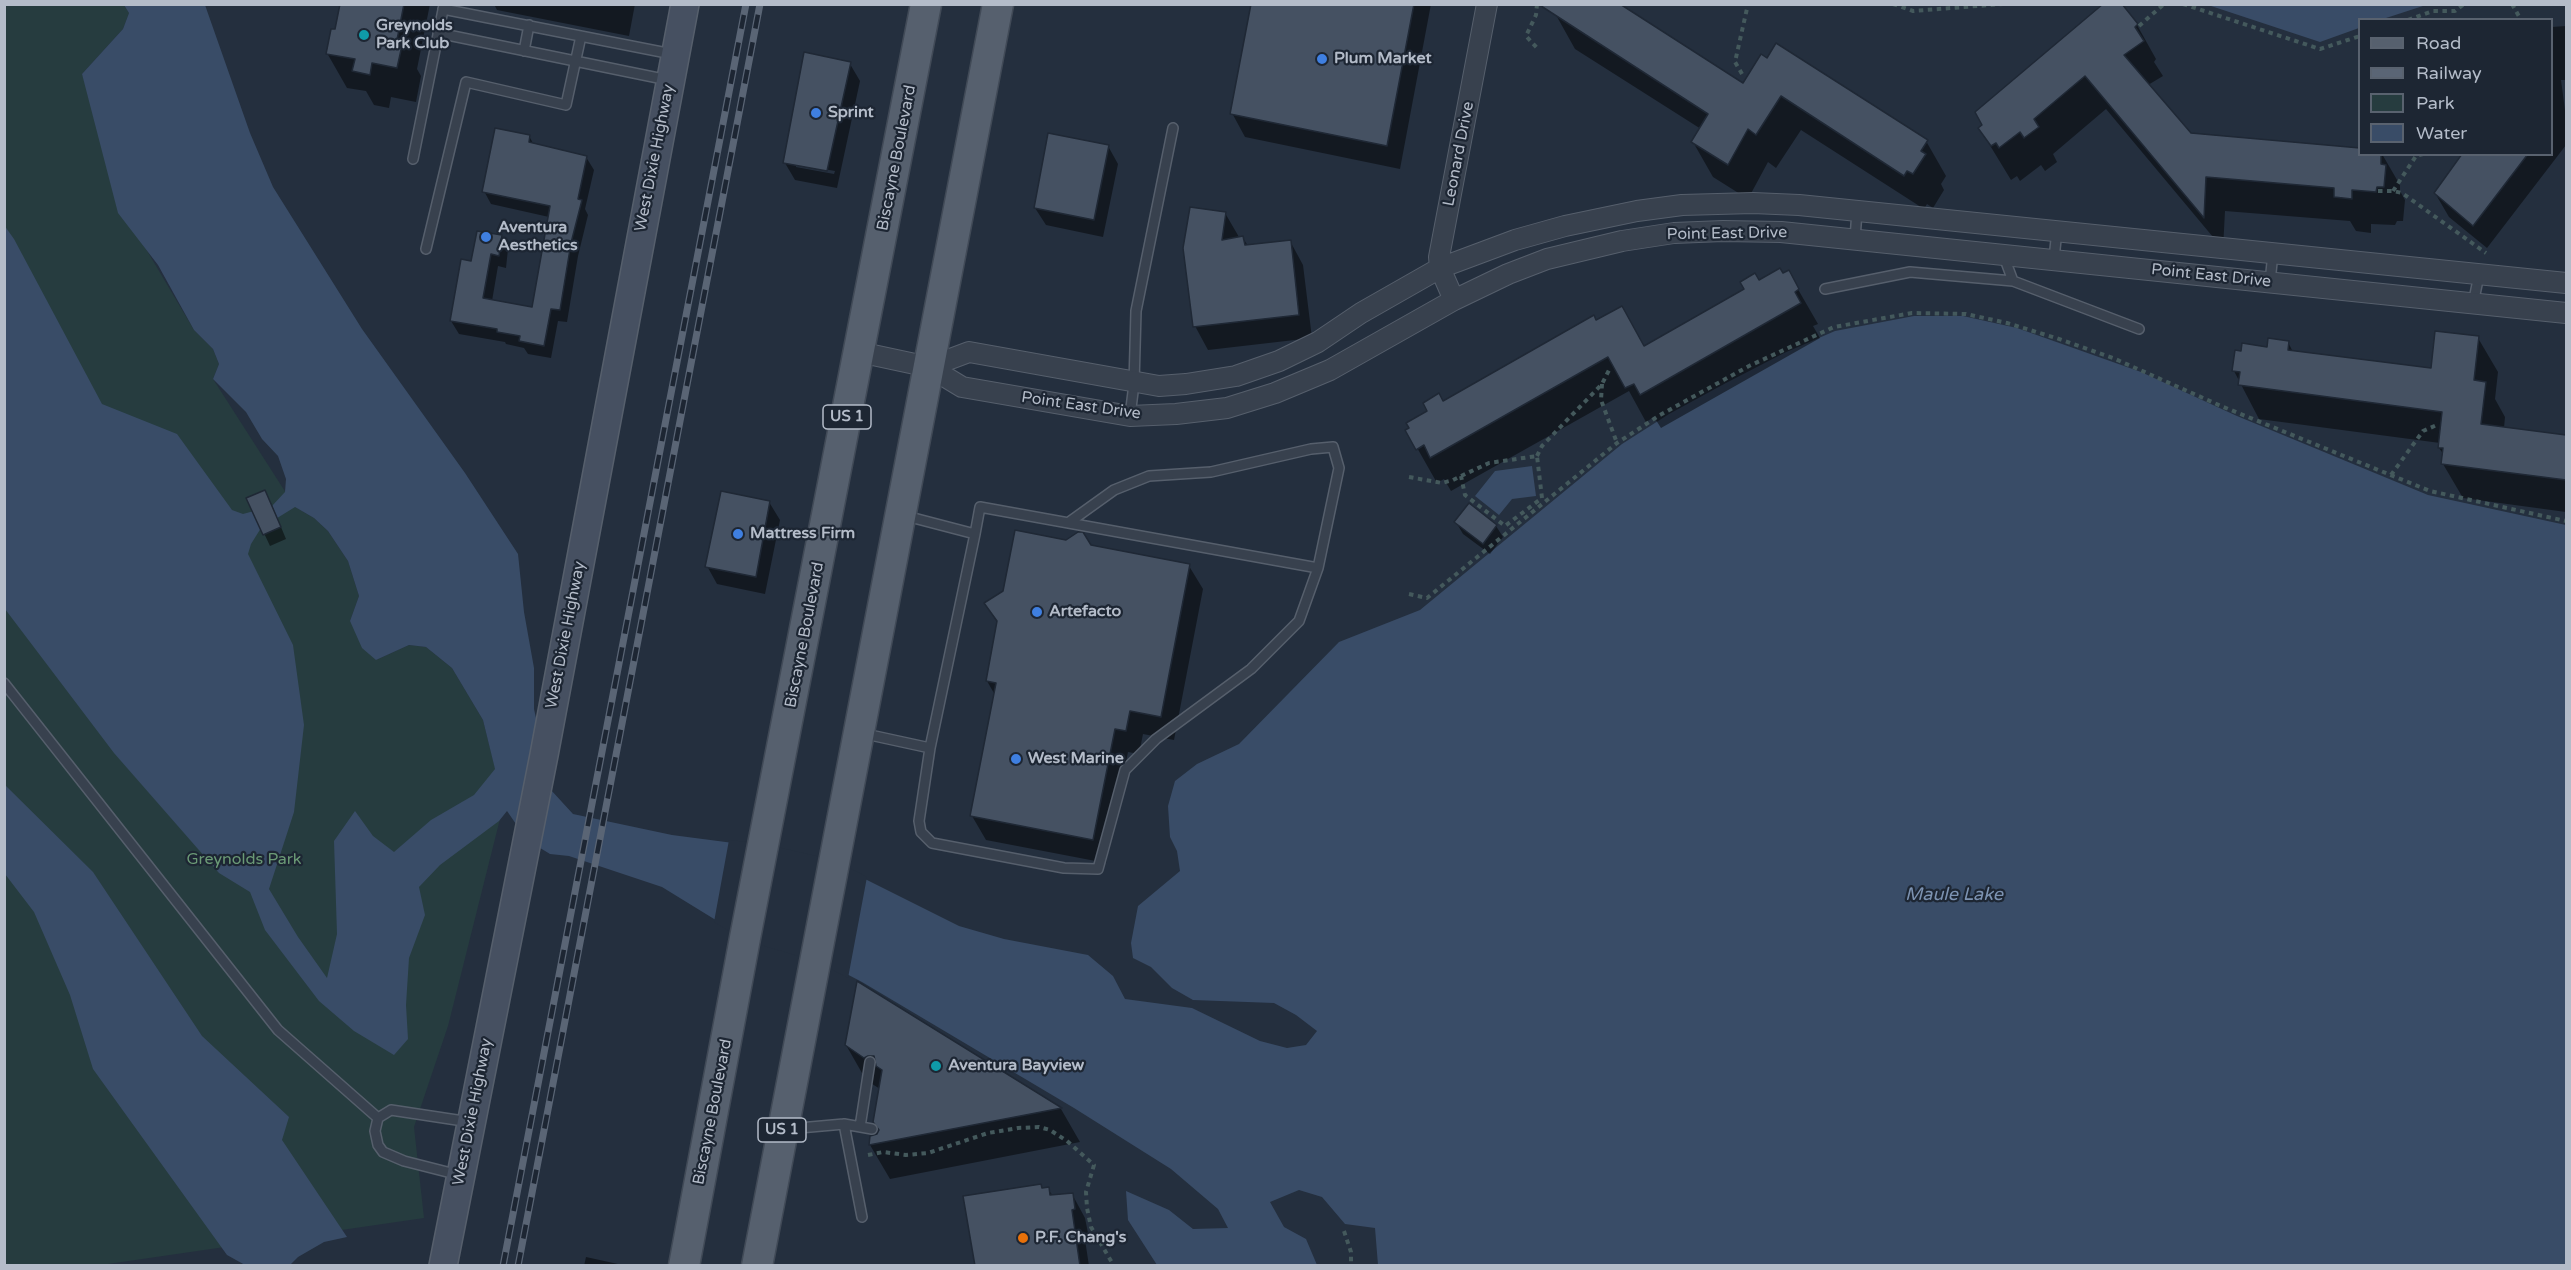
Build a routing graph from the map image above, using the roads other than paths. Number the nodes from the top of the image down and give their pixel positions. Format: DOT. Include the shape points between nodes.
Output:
graph roads {
  1 [pos="685,4"];
  2 [pos="926,4"];
  3 [pos="998,4"];
  4 [pos="1487,4"];
  5 [pos="444,7"];
  6 [pos="529,25"];
  7 [pos="438,33"];
  8 [pos="580,36"];
  9 [pos="524,51"];
  10 [pos="675,54"];
  11 [pos="576,62"];
  12 [pos="670,80"];
  13 [pos="1173,128"];
  14 [pos="413,159"];
  15 [pos="1857,211"];
  16 [pos="1619,228"];
  17 [pos="2057,231"];
  18 [pos="1855,239"];
  19 [pos="426,249"];
  20 [pos="2273,253"];
  21 [pos="2003,254"];
  22 [pos="2054,260"];
  23 [pos="1440,268"];
  24 [pos="2479,275"];
  25 [pos="2013,281"];
  26 [pos="2270,282"];
  27 [pos="2566,283"];
  28 [pos="1825,289"];
  29 [pos="1454,300"];
  30 [pos="2473,304"];
  31 [pos="2566,313"];
  32 [pos="2139,329"];
  33 [pos="859,352"];
  34 [pos="929,367"];
  35 [pos="1134,384"];
  36 [pos="1130,416"];
  37 [pos="900,515"];
  38 [pos="1068,524"];
  39 [pos="975,534"];
  40 [pos="1318,568"];
  41 [pos="4,683"];
  42 [pos="859,732"];
  43 [pos="930,748"];
  44 [pos="870,1062"];
  45 [pos="378,1118"];
  46 [pos="470,1122"];
  47 [pos="844,1124"];
  48 [pos="860,1127"];
  49 [pos="872,1129"];
  50 [pos="782,1130"];
  51 [pos="460,1175"];
  52 [pos="862,1217"];
  53 [pos="688,1258"];
  54 [pos="443,1266"];
  55 [pos="757,1266"];
  1 -- 10 [label="street, West Dixie Highway"];
  2 -- 33 [label="main road, Biscayne Boulevard / US 1"];
  3 -- 34 [label="main road, US 1"];
  4 -- 23 [label="street, Leonard Drive"];
  5 -- 6 [label="lane"];
  5 -- 7 [label="lane"];
  6 -- 8 [label="lane"];
  6 -- 9 [label="lane"];
  7 -- 9 [label="lane"];
  7 -- 14 [label="lane"];
  8 -- 10 [label="lane"];
  8 -- 11 [label="lane"];
  9 -- 11 [label="lane"];
  10 -- 12 [label="street, West Dixie Highway"];
  11 -- 12 [label="lane"];
  11 -- 19 [label="lane" via="566,105 465,82"];
  12 -- 46 [label="street, West Dixie Highway" via="555,697"];
  13 -- 35 [label="lane" via="1136,311"];
  15 -- 16 [label="street, Point East Drive" via="1743,204 1682,205"];
  15 -- 17 [label="street, Point East Drive"];
  15 -- 18 [label="lane"];
  16 -- 18 [label="street, Point East Drive" via="1674,233 1781,232"];
  16 -- 23 [label="street, Point East Drive" via="1515,240"];
  16 -- 29 [label="street, Point East Drive"];
  17 -- 20 [label="street, Point East Drive"];
  17 -- 22 [label="lane"];
  18 -- 21 [label="street, Point East Drive"];
  20 -- 24 [label="street, Point East Drive"];
  20 -- 26 [label="lane"];
  21 -- 22 [label="street, Point East Drive"];
  21 -- 25 [label="lane"];
  22 -- 26 [label="street, Point East Drive"];
  23 -- 29 [label="street, Leonard Drive"];
  23 -- 35 [label="street, Point East Drive" via="1318,342 1279,361 1236,376 1186,384"];
  24 -- 27 [label="street, Point East Drive"];
  24 -- 30 [label="lane"];
  25 -- 28 [label="lane" via="1910,272"];
  25 -- 32 [label="lane"];
  26 -- 30 [label="street, Point East Drive"];
  29 -- 36 [label="street, Point East Drive" via="1330,370 1275,393 1227,408"];
  30 -- 31 [label="street, Point East Drive"];
  33 -- 34 [label="street, Point East Drive"];
  33 -- 53 [label="main road, Biscayne Boulevard / US 1" via="737,982"];
  34 -- 35 [label="street, Point East Drive" via="969,352"];
  34 -- 36 [label="street, Point East Drive" via="962,387"];
  34 -- 37 [label="main road, US 1"];
  35 -- 36 [label="lane"];
  37 -- 39 [label="lane"];
  37 -- 42 [label="main road, US 1"];
  38 -- 39 [label="lane" via="980,507"];
  38 -- 40 [label="lane"];
  38 -- 40 [label="lane" via="1114,490 1149,476 1211,472 1333,447 1339,468"];
  39 -- 43 [label="lane"];
  40 -- 43 [label="lane" via="1299,621 1251,669 1156,739 1125,770 1098,869 1064,868 932,843 921,832 919,821"];
  41 -- 45 [label="lane" via="278,1030"];
  42 -- 43 [label="lane"];
  42 -- 50 [label="main road, US 1"];
  44 -- 48 [label="lane"];
  45 -- 46 [label="lane" via="391,1110"];
  45 -- 51 [label="lane" via="375,1131 383,1152"];
  46 -- 51 [label="street, West Dixie Highway"];
  47 -- 48 [label="lane"];
  47 -- 50 [label="lane"];
  47 -- 52 [label="lane"];
  48 -- 49 [label="lane"];
  50 -- 55 [label="main road, US 1"];
  51 -- 54 [label="street, West Dixie Highway"];
}
